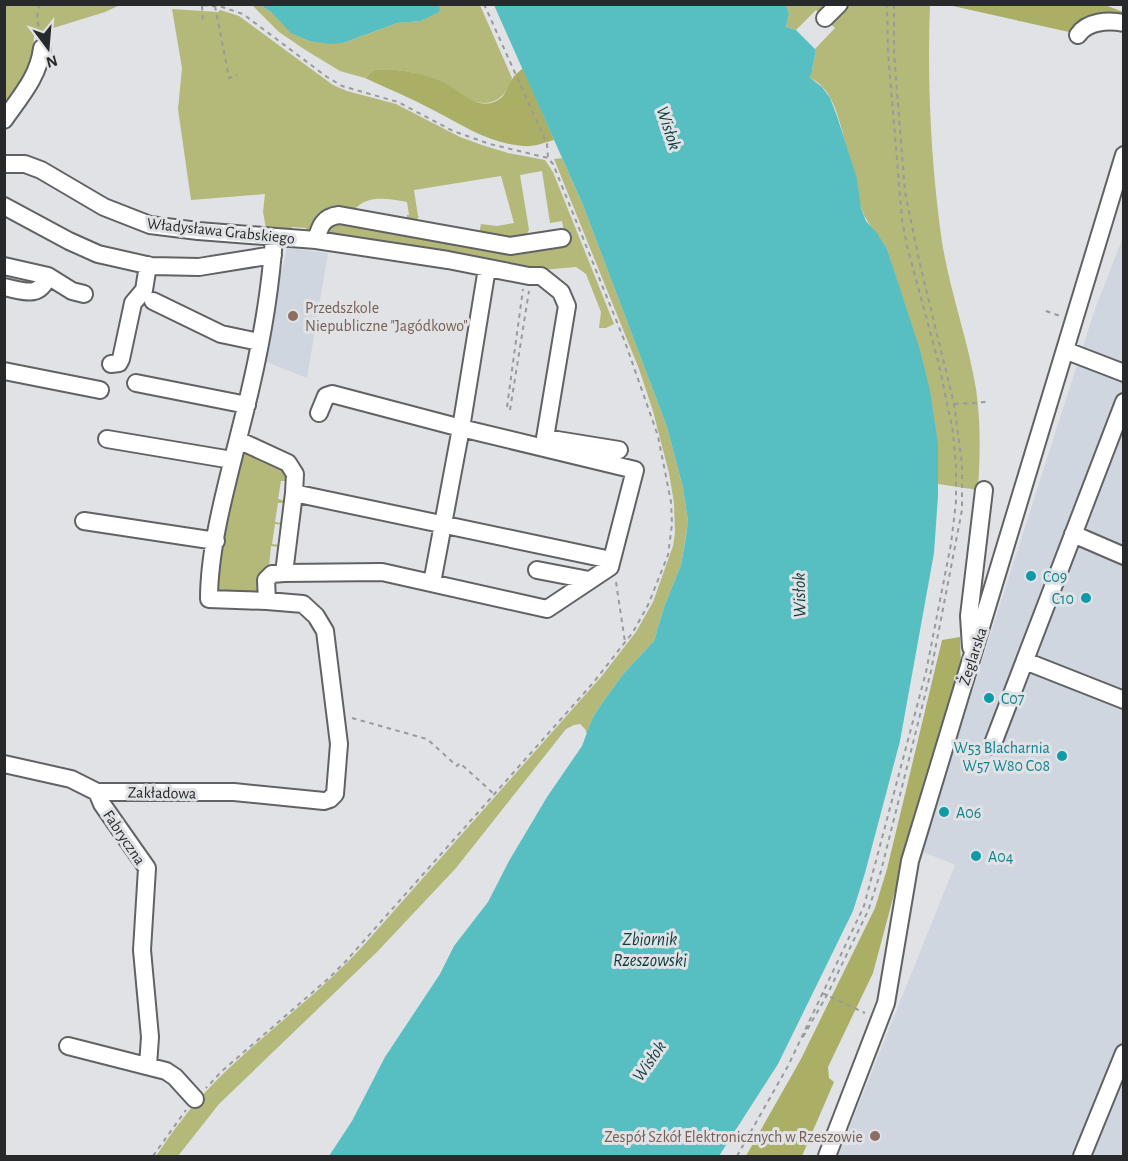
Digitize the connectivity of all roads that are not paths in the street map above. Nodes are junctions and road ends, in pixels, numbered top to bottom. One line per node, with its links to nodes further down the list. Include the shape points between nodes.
1 (839, 4): 2 (street)
2 (825, 18)
3 (1124, 23): 4 (street, via 1097,23)
4 (1078, 35)
5 (42, 48): 6 (street, via 34,75)
6 (4, 120)
7 (1124, 155): 49 (street, Żeglarska)
8 (4, 164): 10 (street, Władysława Grabskiego, via 25,164 41,170 104,207 150,225)
9 (4, 206): 15 (street, via 98,254)
10 (274, 237): 12 (street, Władysława Grabskiego); 13 (street)
11 (562, 238): 12 (street, via 510,246 339,215 321,223)
12 (316, 240): 16 (street, Władysława Grabskiego)
13 (273, 255): 15 (street, via 199,267); 21 (street)
14 (4, 266): 17 (street)
15 (148, 266): 23 (street, via 144,290 133,303 121,359)
16 (487, 268): 31 (street); 34 (street, Władysława Grabskiego, via 527,283 541,276 561,292 566,302 545,438)
17 (48, 276): 18 (street, via 41,288 30,293); 19 (street)
18 (4, 287)
19 (84, 294)
20 (153, 301): 21 (street, via 221,334)
21 (259, 342): 29 (street)
22 (1072, 353): 25 (street)
23 (111, 364)
24 (4, 371): 27 (street)
25 (1124, 373)
26 (136, 383): 29 (street)
27 (100, 390)
28 (1124, 402): 40 (street)
29 (247, 405): 33 (street)
30 (319, 413): 31 (street, via 326,396 339,395)
31 (461, 428): 39 (street); 46 (street, via 635,470)
32 (107, 439): 35 (street)
33 (238, 440): 35 (street); 37 (street, via 288,463 295,474)
34 (619, 450)
35 (232, 460): 41 (street)
36 (984, 490): 49 (street, via 969,616)
37 (294, 493): 39 (street); 45 (street)
38 (84, 521): 41 (street)
39 (444, 524): 46 (street); 47 (street)
40 (1073, 534): 42 (street); 50 (street)
41 (216, 541): 48 (street, via 209,599)
42 (1124, 556)
43 (568, 566): 46 (street)
44 (537, 570): 46 (street)
45 (284, 573): 47 (street, via 382,572); 48 (street, via 272,574 266,580)
46 (604, 573): 47 (street, via 547,609)
47 (432, 583)
48 (267, 601): 54 (street, Zakładowa, via 303,604 325,632 339,744 335,794 324,801 234,792)
49 (972, 656): 59 (street, Żeglarska, via 910,861 886,1004)
50 (1025, 661): 51 (street); 52 (street)
51 (1124, 700)
52 (992, 746)
53 (4, 764): 54 (street, Zakładowa, via 71,779)
54 (97, 792): 57 (street, Fabryczna, via 147,868 142,961 150,1037)
55 (68, 1046): 57 (street)
56 (1124, 1053): 60 (street)
57 (148, 1066): 58 (street, via 175,1077)
58 (195, 1099)
59 (827, 1156)
60 (1082, 1156)

